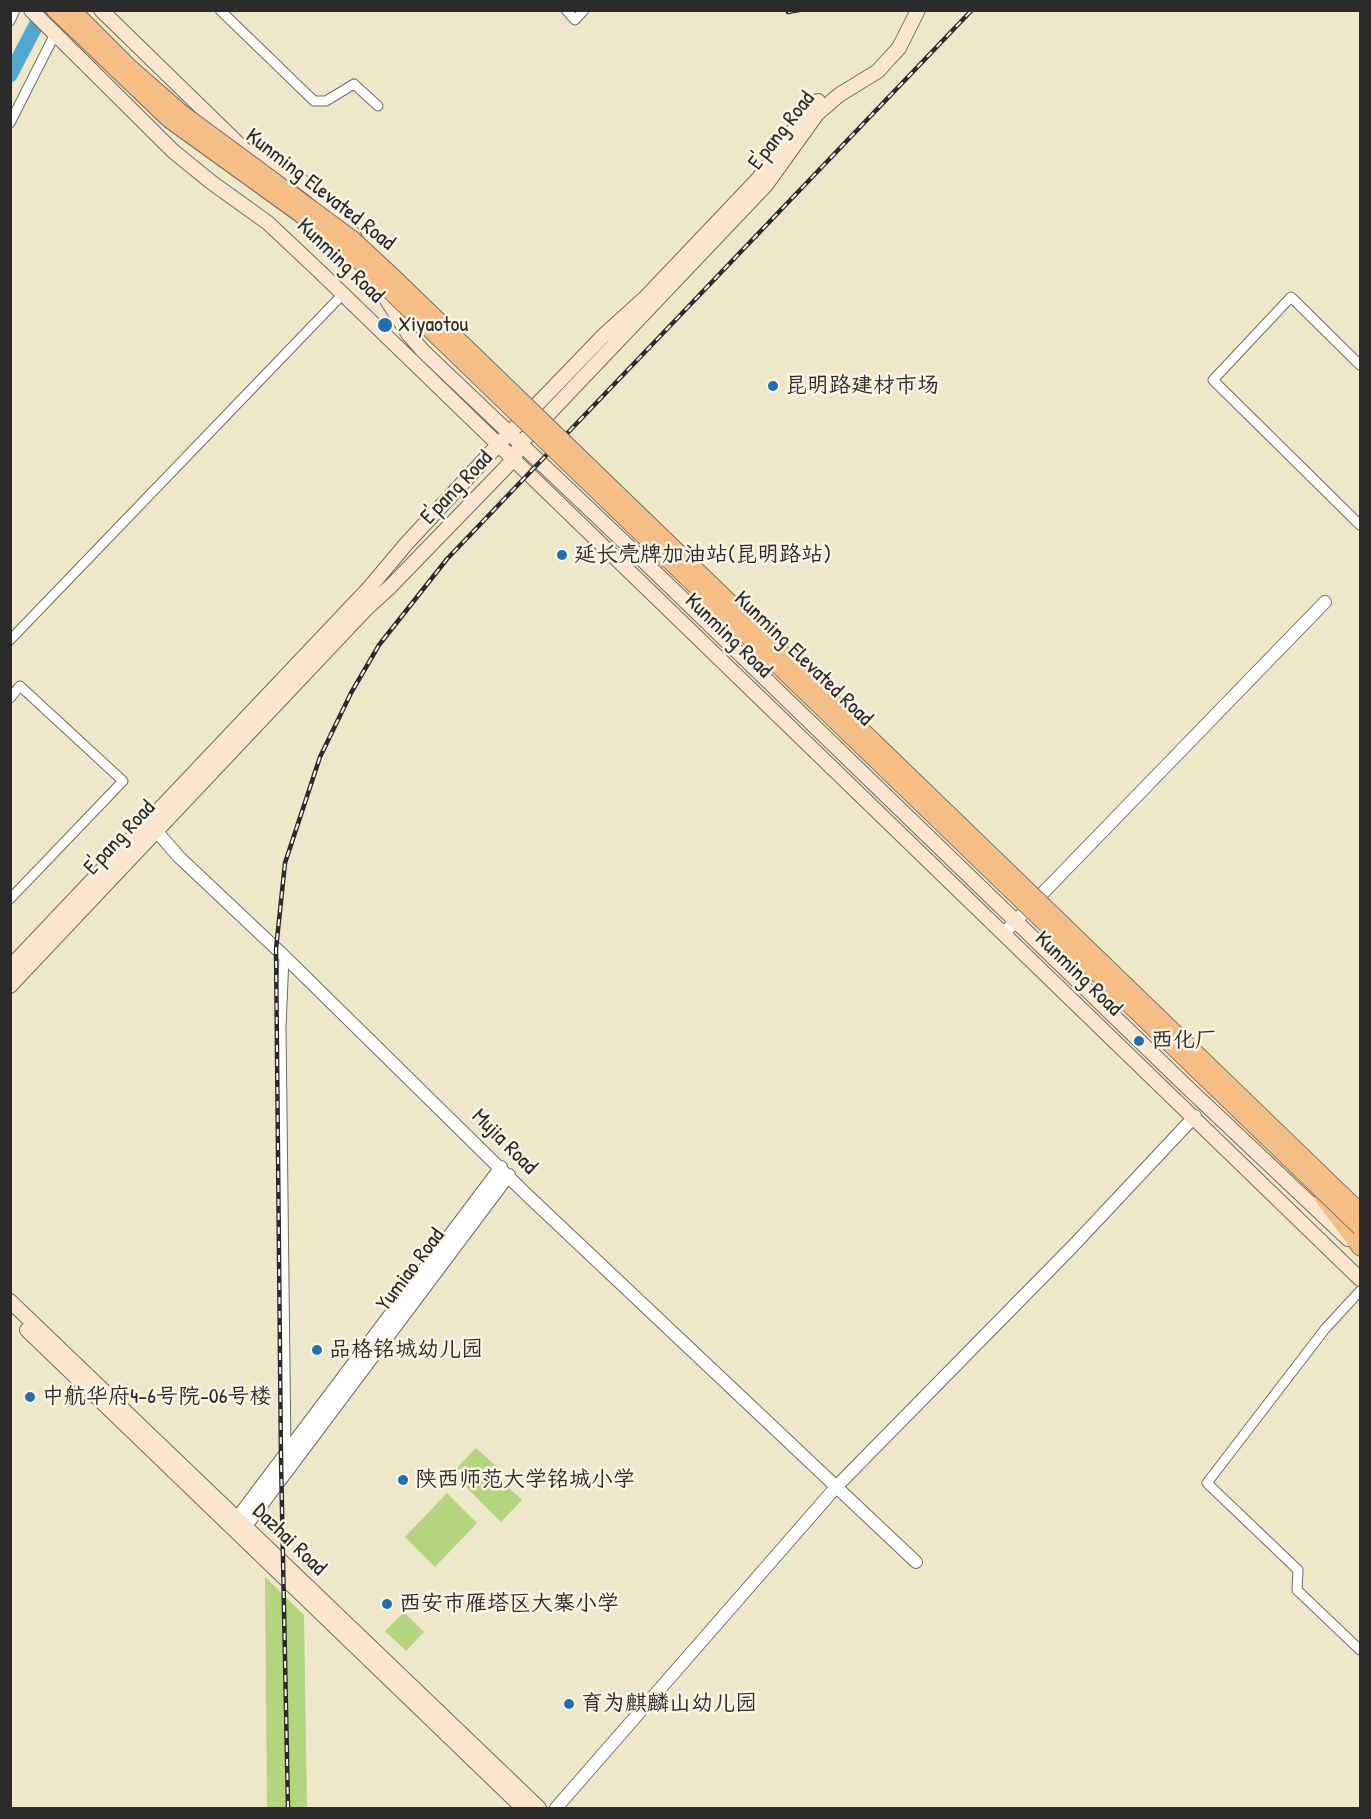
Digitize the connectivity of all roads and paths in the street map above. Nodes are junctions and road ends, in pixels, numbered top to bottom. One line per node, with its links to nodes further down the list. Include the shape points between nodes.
1 (15, 10): 10 (street)
2 (31, 10): 11 (main road, Kunming Road)
3 (101, 10): 15 (main road, Kunming Road)
4 (220, 10): 12 (street, via 314,101 326,101 354,84)
5 (566, 10): 6 (street, via 575,20)
6 (584, 10)
7 (908, 10): 19 (main road, E'pang Road, via 879,60 826,94 806,113 759,178 645,298 603,336)
8 (918, 10): 19 (main road, E'pang Road, via 899,48 878,71 839,94 817,114 766,185)
9 (63, 13): 13 (highway, via 131,68)
10 (10, 21)
11 (54, 33): 14 (street); 17 (main road, Kunming Road, via 173,151 268,223)
12 (378, 106)
13 (175, 116): 37 (highway, Kunming Elevated Road, bridge, via 357,260); 38 (highway, Kunming Elevated Road, bridge, via 335,225 393,276)
14 (10, 123)
15 (237, 143): 16 (main road, Kunming Road); 16 (main road, via 299,179 327,202 349,227)
16 (376, 282): 19 (main road, Kunming Road, via 409,335)
17 (342, 294): 20 (main road, Kunming Road); 26 (street)
18 (1360, 365): 24 (street, via 1291,297 1213,380)
19 (515, 439): 20 (main road, E'pang Road); 21 (main road, E'pang Road); 30 (main road, Kunming Road)
20 (498, 445): 21 (main road, Kunming Road); 22 (main road, E'pang Road)
21 (514, 459): 23 (main road, E'pang Road); 31 (main road, Kunming Road)
22 (448, 499): 23 (main road); 28 (main road, E'pang Road)
23 (462, 513): 28 (main road, E'pang Road)
24 (1360, 525)
25 (1325, 602): 30 (street)
26 (10, 640)
27 (10, 698): 29 (street, via 20,686 123,782)
28 (153, 826): 32 (street, Mujia Road); 33 (main road, E'pang Road); 34 (main road, E'pang Road)
29 (10, 899)
30 (1016, 920): 31 (street); 40 (main road, Kunming Road)
31 (1004, 933): 35 (main road, Kunming Road)
32 (284, 956): 36 (street, Mujia Road); 45 (street, via 281,1028)
33 (10, 967)
34 (10, 986)
35 (1194, 1116): 41 (main road, Kunming Road); 46 (street, via 1073,1246)
36 (505, 1171): 45 (street, Yumiao Road); 46 (street, Mujia Road); 47 (street, Yumiao Road)
37 (1302, 1171): 39 (highway, Kunming Elevated Road, bridge); 40 (highway, bridge)
38 (1360, 1210)
39 (1360, 1228)
40 (1360, 1249)
41 (1360, 1279)
42 (1360, 1292): 49 (street, via 1325,1329 1207,1483 1298,1570 1297,1590)
43 (10, 1301): 47 (main road, Dazhai Road)
44 (10, 1314): 47 (main road, Dazhai Road)
45 (286, 1453): 47 (street, Yumiao Road)
46 (837, 1486): 48 (street, Mujia Road); 52 (street)
47 (238, 1527): 50 (main road, Dazhai Road); 51 (main road, Dazhai Road)
48 (916, 1562)
49 (1360, 1650)
50 (523, 1809)
51 (538, 1809)
52 (556, 1809)

